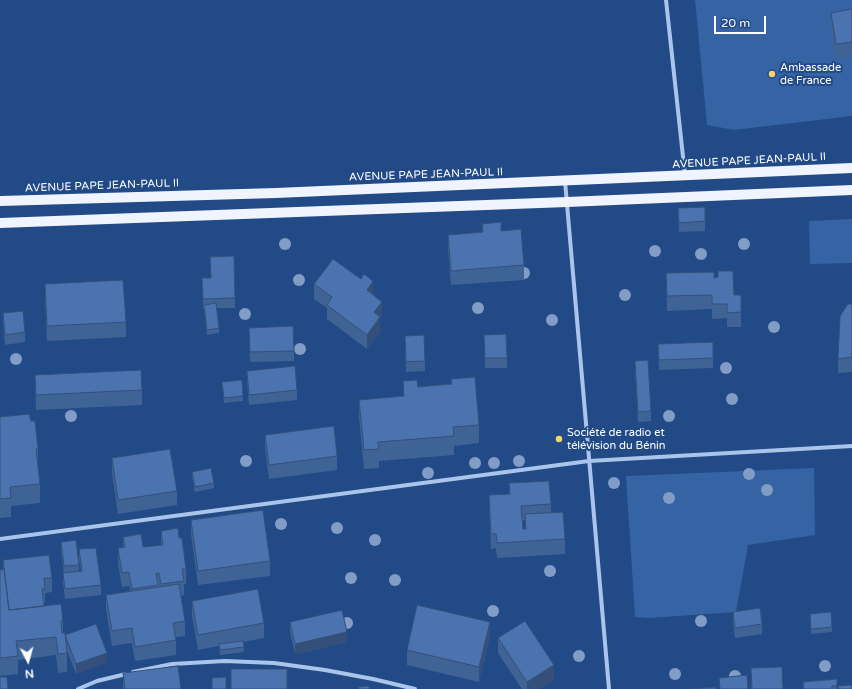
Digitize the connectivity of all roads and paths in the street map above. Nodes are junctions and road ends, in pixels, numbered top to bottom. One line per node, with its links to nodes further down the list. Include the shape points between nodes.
1 (666, 0): 3 (street)
2 (852, 168): 3 (main road, AVENUE PAPE JEAN-PAUL II)
3 (685, 176): 4 (main road, AVENUE PAPE JEAN-PAUL II)
4 (565, 181): 6 (main road, AVENUE PAPE JEAN-PAUL II); 7 (street)
5 (852, 190): 7 (main road)
6 (0, 201)
7 (567, 202): 8 (main road); 10 (street)
8 (0, 223)
9 (852, 446): 10 (street)
10 (589, 461): 11 (street); 14 (street)
11 (0, 539)
12 (78, 689): 13 (street, via 97,681 172,664 225,661 274,663 325,670)
13 (415, 689)
14 (609, 689)

